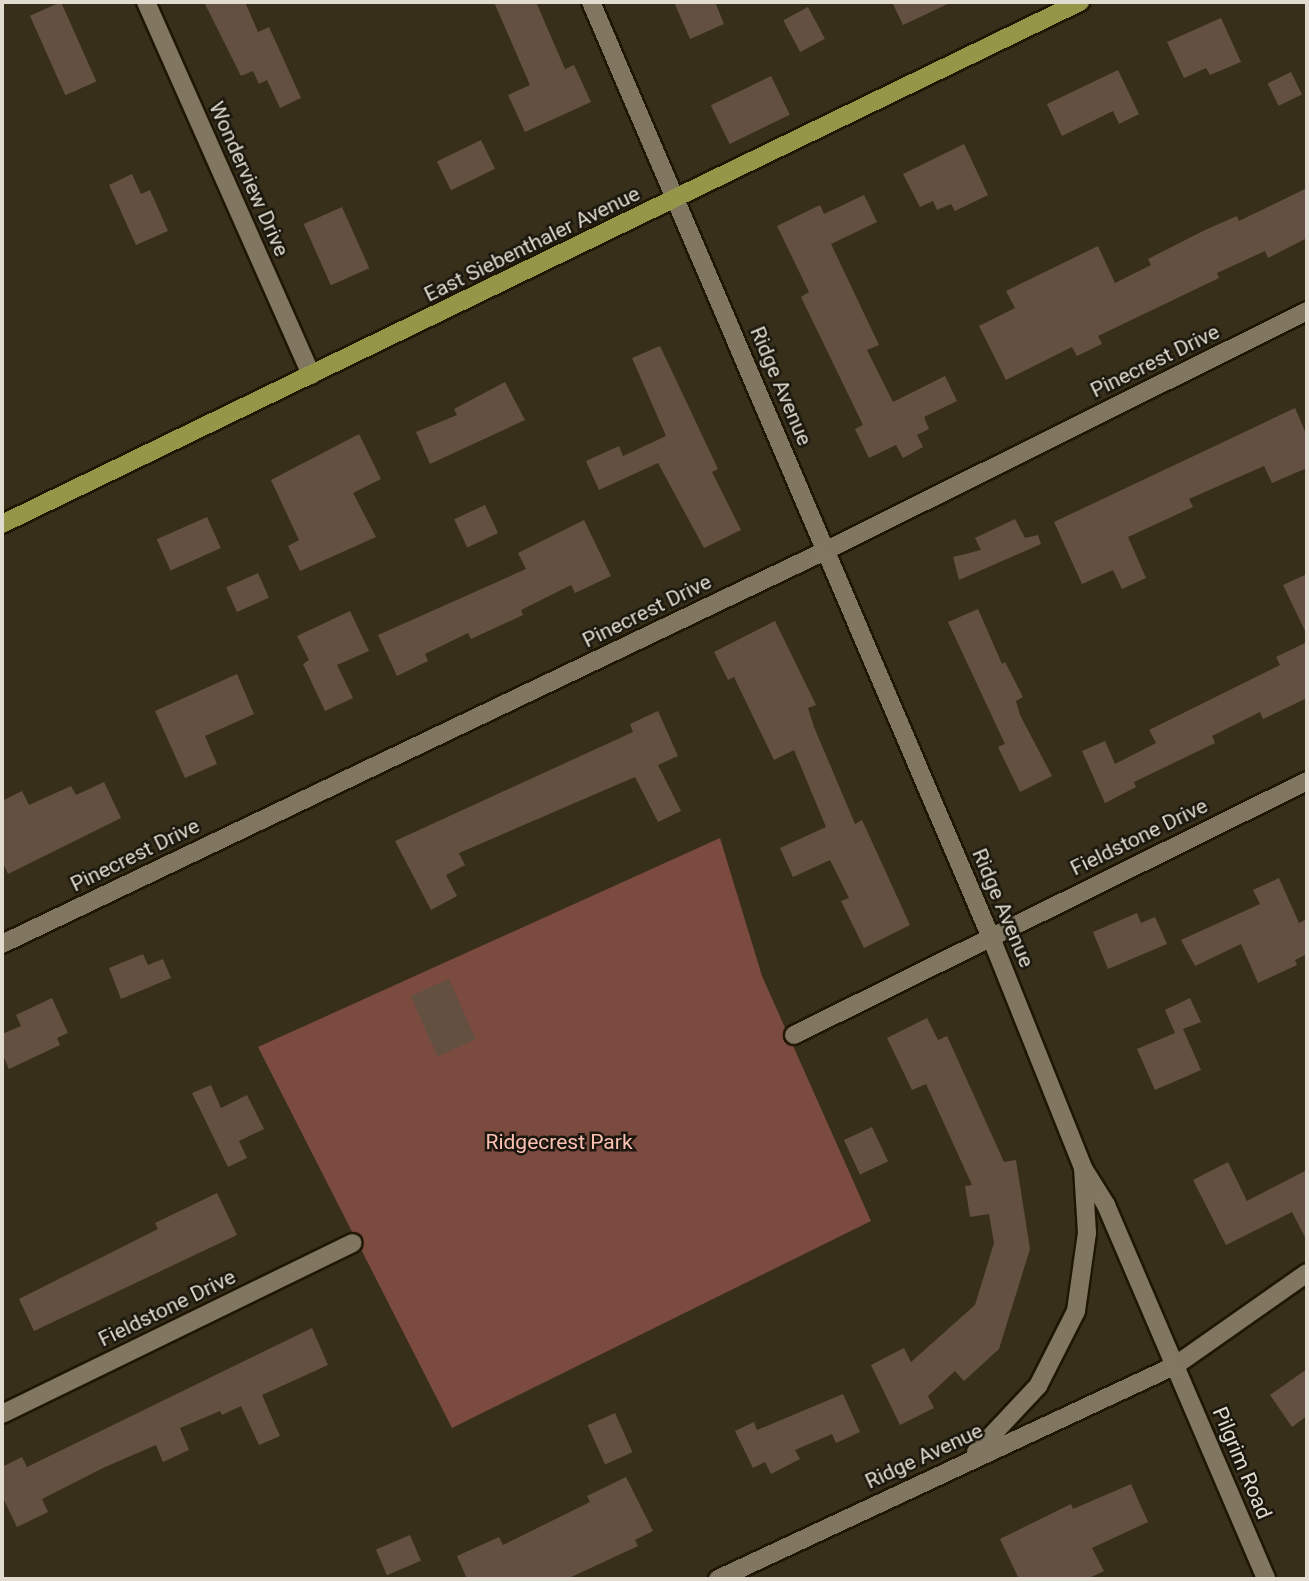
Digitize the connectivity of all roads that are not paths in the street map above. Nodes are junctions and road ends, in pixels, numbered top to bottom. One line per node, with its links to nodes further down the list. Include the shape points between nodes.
1 (146, 2): 7 (street, Wonderview Drive)
2 (591, 2): 5 (street, Ridge Avenue)
3 (1080, 2): 4 (main road, East Siebenthaler Avenue)
4 (1058, 6): 5 (main road, East Siebenthaler Avenue)
5 (676, 199): 7 (main road, East Siebenthaler Avenue); 9 (street, Ridge Avenue)
6 (1307, 311): 9 (street, Pinecrest Drive)
7 (311, 375): 8 (main road, East Siebenthaler Avenue)
8 (2, 524)
9 (827, 550): 11 (street, Ridge Avenue); 12 (street, Pinecrest Drive)
10 (1307, 781): 11 (street, Fieldstone Drive)
11 (990, 935): 13 (street, Fieldstone Drive, via 952,960); 14 (street, Ridge Avenue)
12 (2, 944)
13 (794, 1035)
14 (1083, 1168): 17 (street, Ridge Avenue, via 1106,1205); 19 (street, via 1085,1272 1060,1350 1009,1420 970,1457)
15 (353, 1243): 18 (street, Fieldstone Drive)
16 (1307, 1273): 17 (street)
17 (1176, 1365): 19 (street, Ridge Avenue); 21 (street, Pilgrim Road)
18 (2, 1414)
19 (944, 1472): 20 (street, Ridge Avenue)
20 (718, 1579)
21 (1266, 1579)

